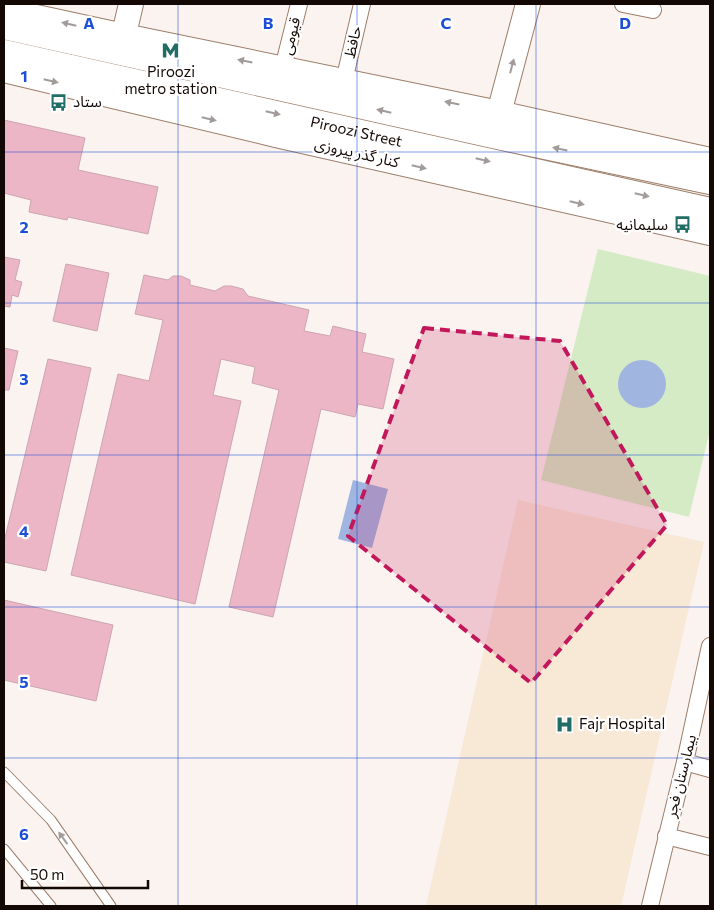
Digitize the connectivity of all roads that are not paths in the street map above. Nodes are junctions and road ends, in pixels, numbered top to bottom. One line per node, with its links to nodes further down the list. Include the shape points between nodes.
1 (131, 4): 9 (main road)
2 (298, 4): 11 (street, قیومی)
3 (362, 4): 13 (street, حافظ)
4 (528, 4): 14 (main road, one-way to 4)
5 (622, 4): 7 (street)
6 (4, 10): 9 (main road, one-way to 6)
7 (653, 10)
8 (4, 26): 9 (main road, Piroozi Street)
9 (122, 44): 11 (main road, one-way to 9); 13 (main road, Piroozi Street)
10 (4, 53): 17 (main road, Piroozi Street, one-way to 17)
11 (283, 68): 13 (main road)
12 (4, 70): 18 (main road, کنار گذر پیروزی, one-way to 18)
13 (342, 91): 14 (main road, Piroozi Street, one-way to 13)
14 (496, 124): 15 (main road); 16 (main road, Piroozi Street, one-way to 14)
15 (710, 160)
16 (710, 181)
17 (710, 210)
18 (710, 233)
19 (710, 650): 20 (street, بیمارستان فجر)
20 (685, 762): 21 (street); 23 (street, بیمارستان فجر)
21 (710, 769)
22 (4, 772): 27 (lane, one-way to 22, via 51,820)
23 (666, 836): 24 (street); 28 (street, بیمارستان فجر)
24 (710, 847)
25 (4, 850): 26 (lane)
26 (51, 906)
27 (111, 906)
28 (650, 906)

